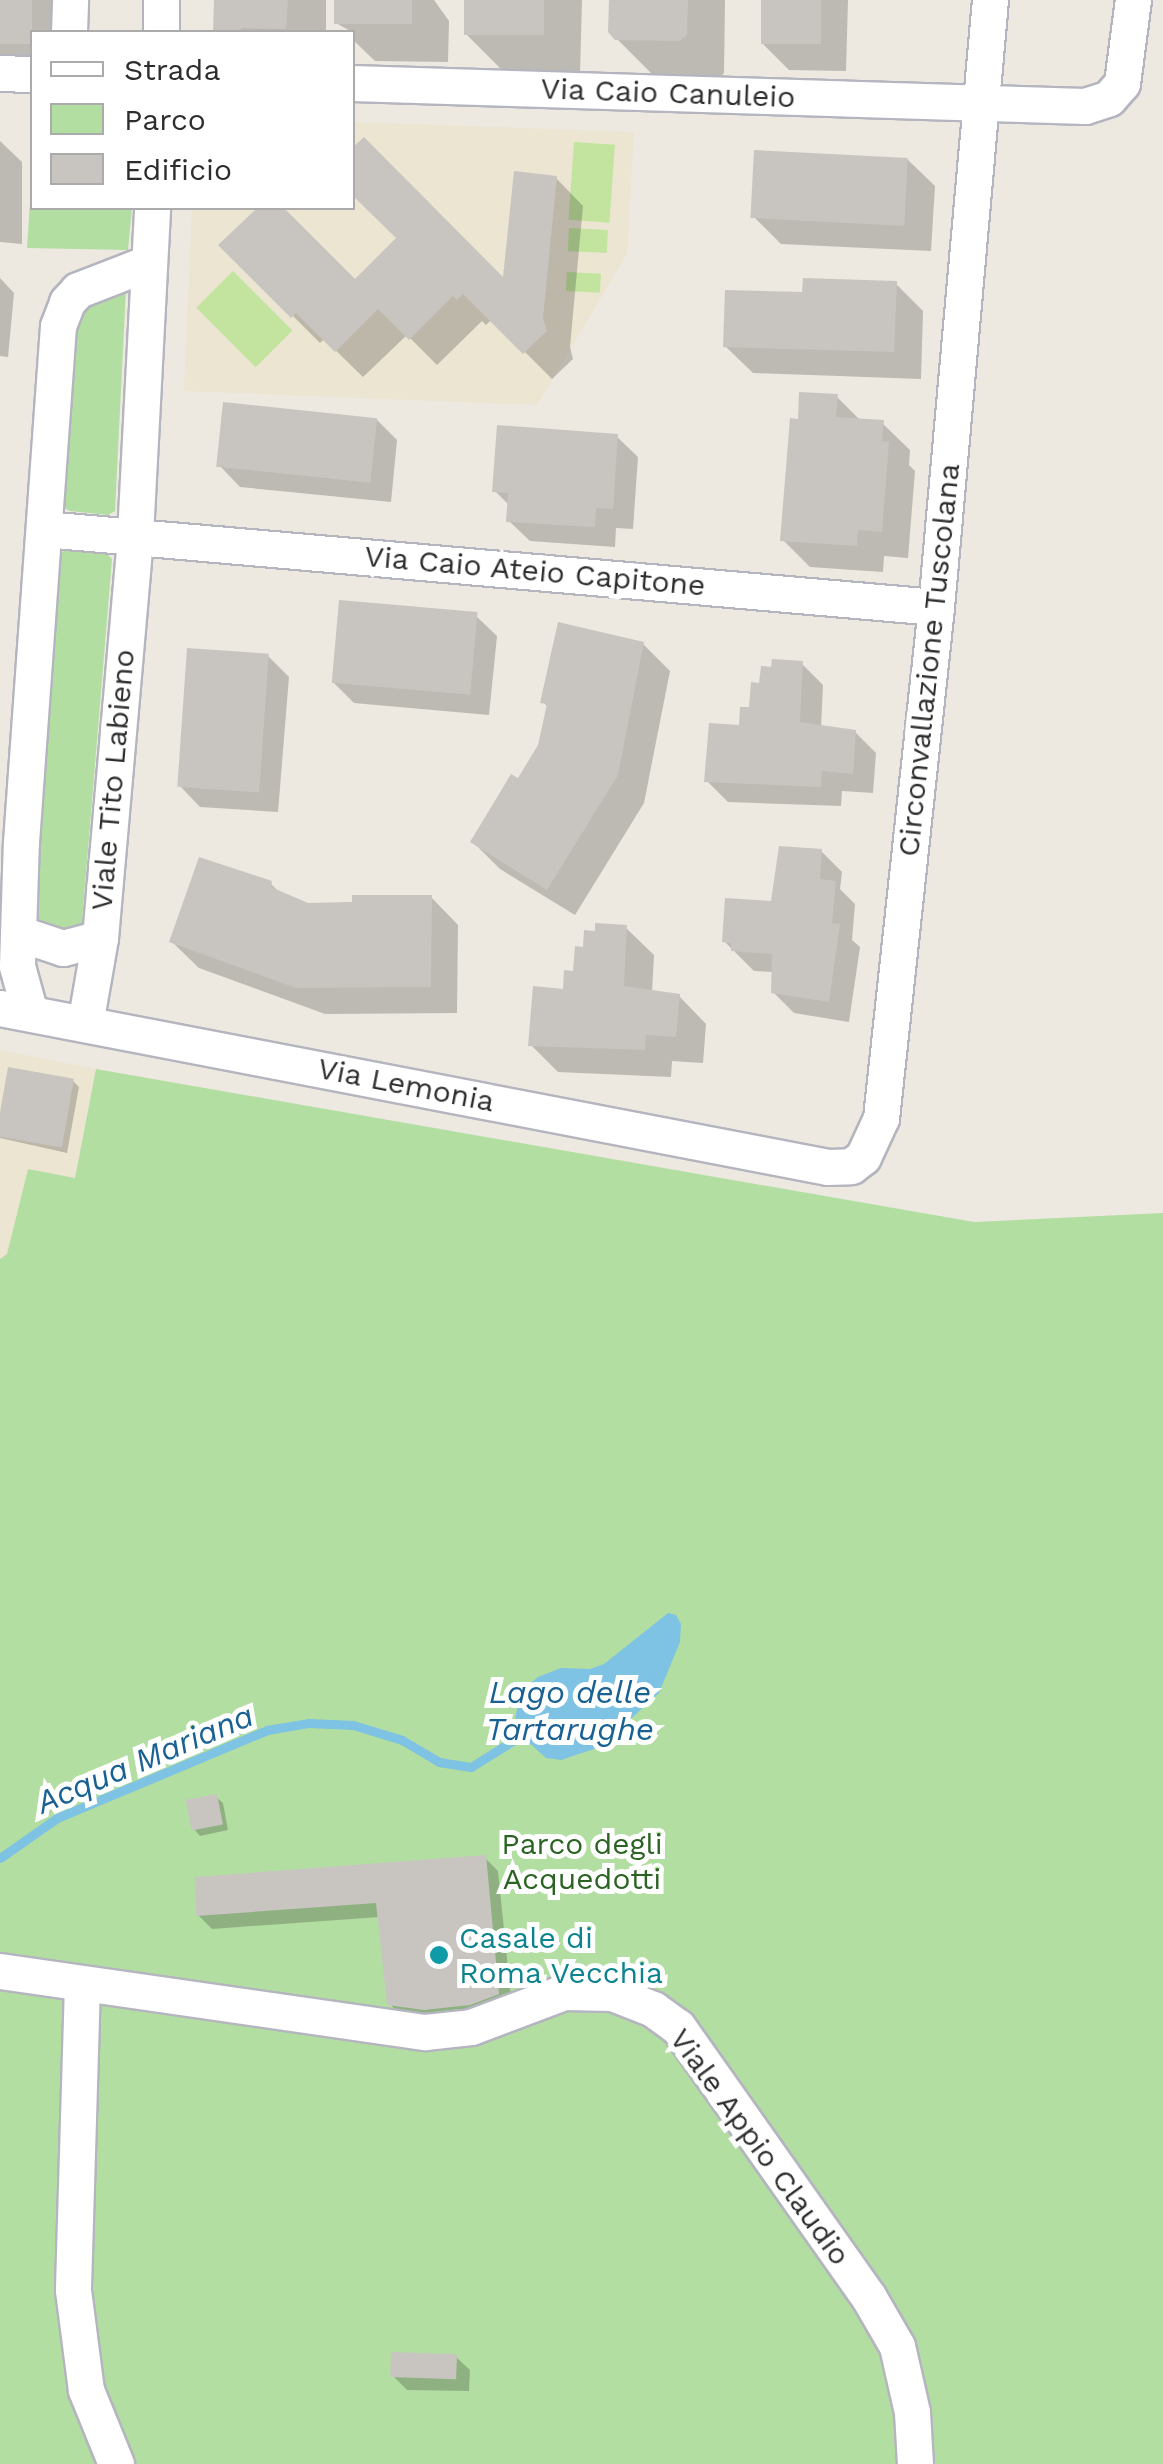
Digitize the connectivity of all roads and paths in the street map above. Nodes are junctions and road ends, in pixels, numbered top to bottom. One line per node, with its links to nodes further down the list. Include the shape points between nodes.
1 (70, 0): 5 (street)
2 (162, 0): 6 (street)
3 (990, 0): 10 (street, Circonvallazione Tuscolana)
4 (1133, 0): 10 (street, via 1126,75 1109,98 1077,107)
5 (69, 30)
6 (161, 30)
7 (0, 73): 8 (street)
8 (30, 74)
9 (355, 83): 10 (street, Via Caio Canuleio)
10 (984, 104): 15 (street, Circonvallazione Tuscolana)
11 (152, 210): 12 (street, Viale Tito Labieno)
12 (148, 264): 13 (street, via 86,285 62,310); 14 (street, Viale Tito Labieno)
13 (44, 528): 14 (street); 16 (street)
14 (135, 535): 15 (street, Via Caio Ateio Capitone); 17 (street, Viale Tito Labieno)
15 (936, 608): 20 (street, Circonvallazione Tuscolana, via 881,1118 858,1161)
16 (18, 933): 17 (street, via 63,948); 18 (street)
17 (100, 938): 19 (street, Viale Tito Labieno)
18 (12, 995): 19 (street, Via Lemonia)
19 (86, 1024): 20 (street, Via Lemonia)
20 (811, 1164)
21 (0, 1972): 22 (street, Viale Appio Claudio)
22 (82, 1984): 23 (street, via 73,2290 86,2390); 24 (street, Viale Appio Claudio, via 425,2032 471,2026 564,1992 612,1993 653,2009 678,2027 897,2346)
23 (116, 2464)
24 (915, 2464)

